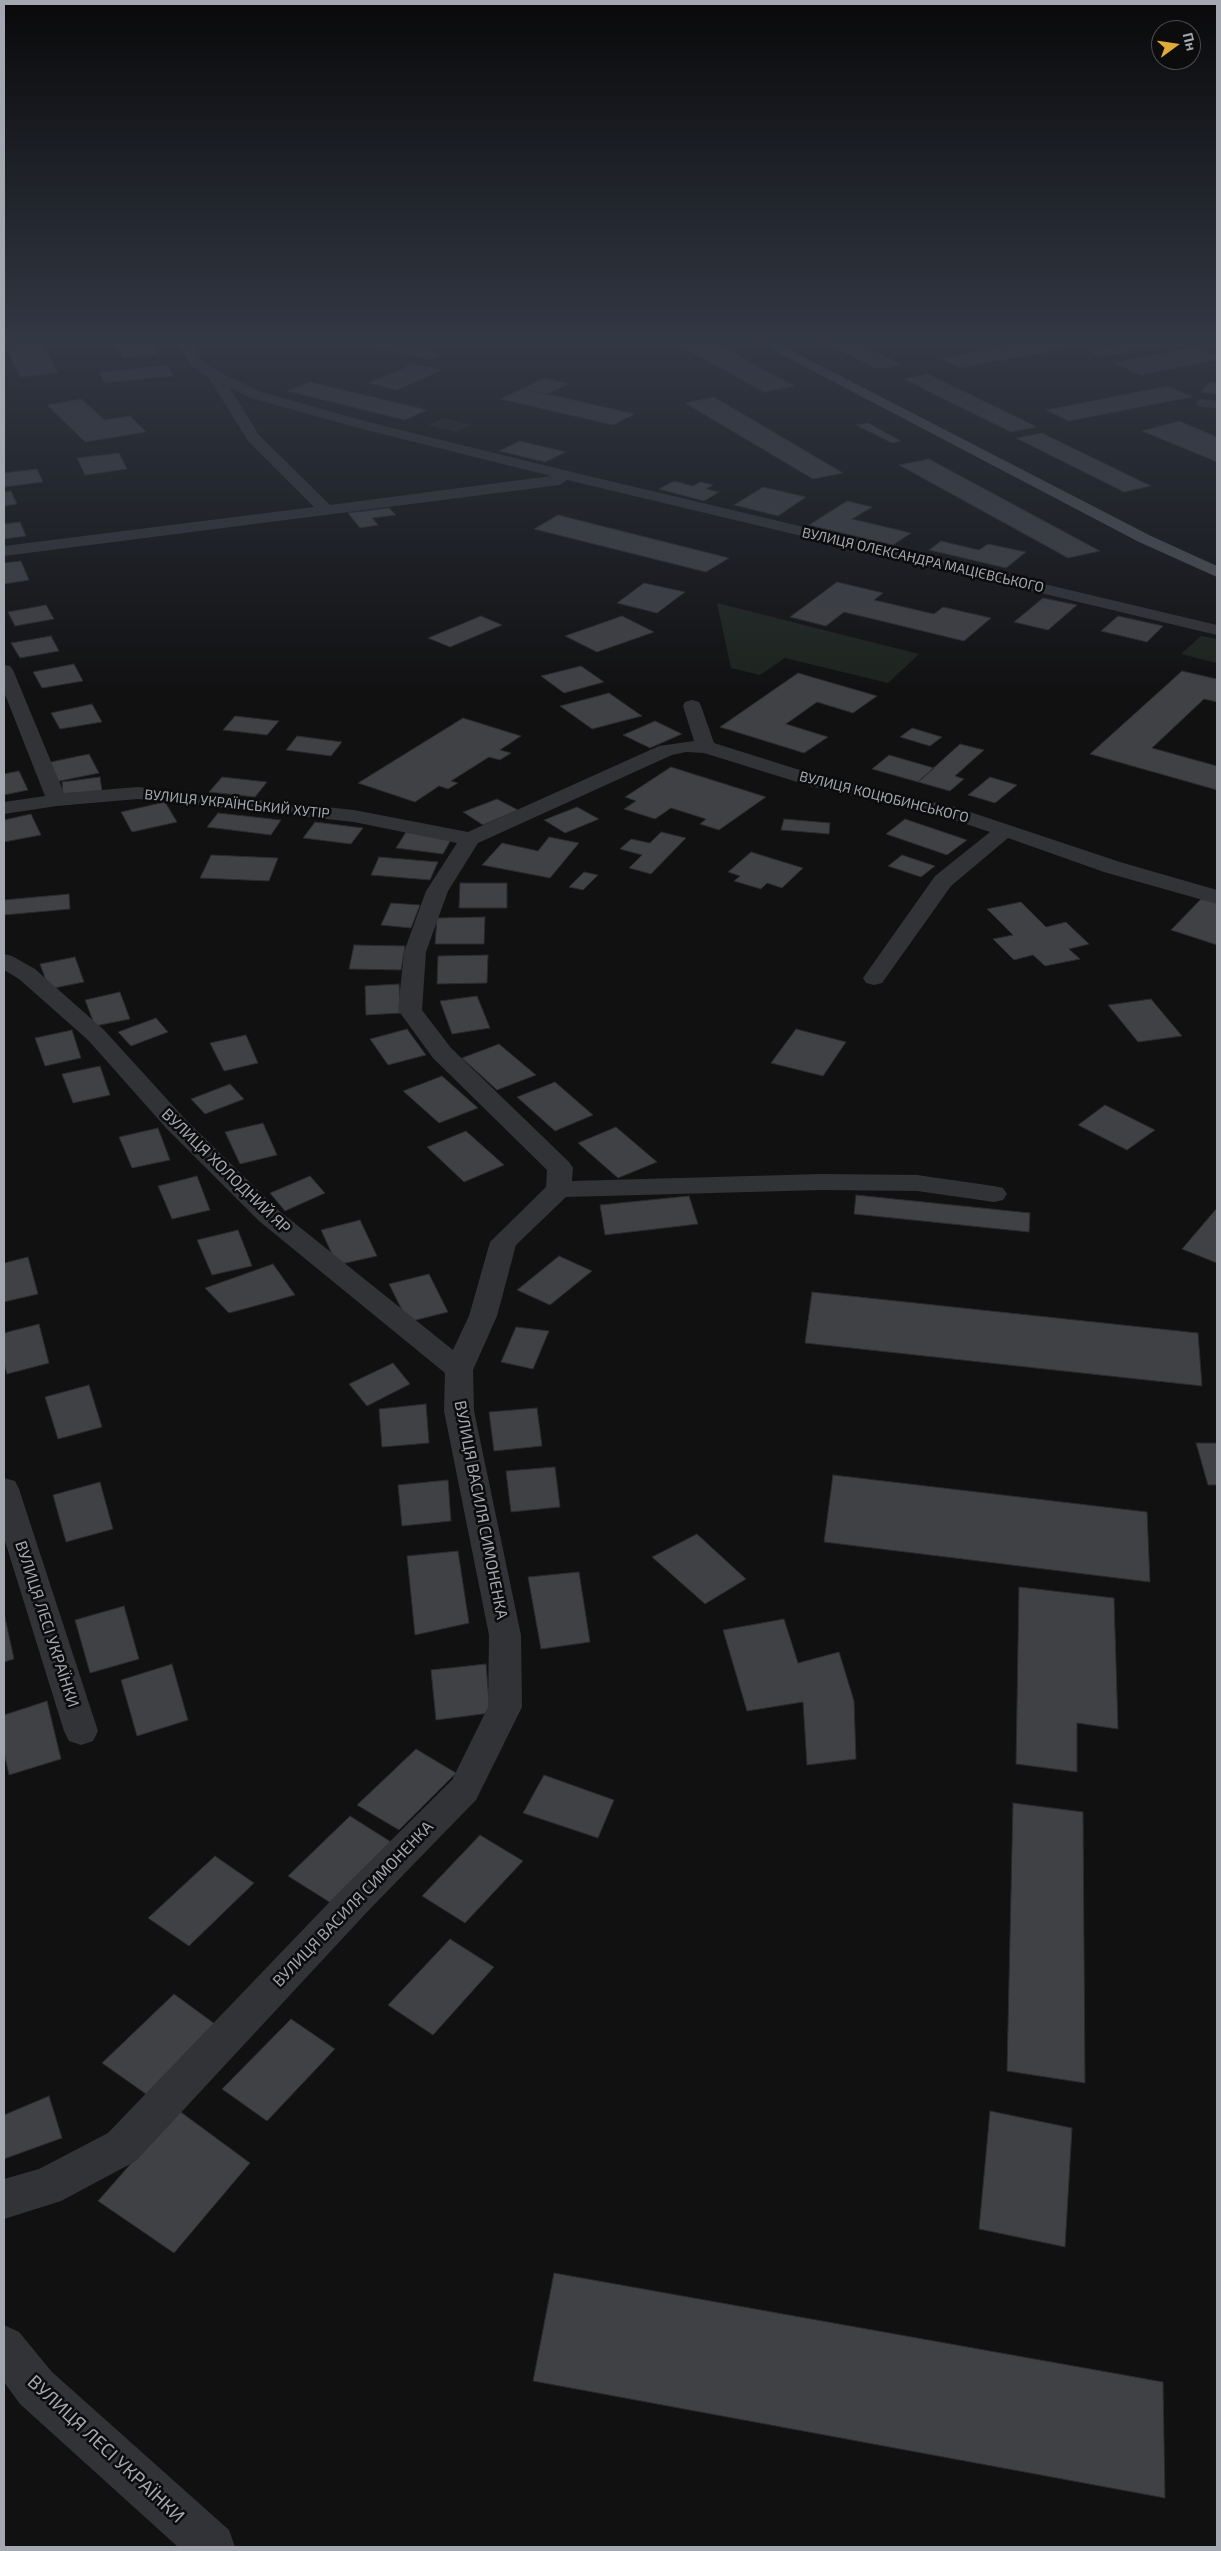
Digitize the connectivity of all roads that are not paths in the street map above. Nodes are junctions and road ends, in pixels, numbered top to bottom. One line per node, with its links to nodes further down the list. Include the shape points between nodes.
1 (274, 458): 5 (street)
2 (496, 458): 4 (street, ВУЛИЦЯ ОЛЕКСАНДРА МАЦІЄВСЬКОГО)
3 (988, 458): 7 (main road, via 1145,539)
4 (576, 478): 5 (street); 8 (street, ВУЛИЦЯ ОЛЕКСАНДРА МАЦІЄВСЬКОГО)
5 (328, 510): 6 (street)
6 (4, 551)
7 (1217, 572)
8 (1217, 630)
9 (4, 670): 10 (street)
10 (11, 702): 13 (street)
11 (692, 706): 12 (street)
12 (706, 748): 15 (street, ВУЛИЦЯ КОЦЮБИНСЬКОГО, via 817,782 948,811); 16 (street, via 686,746 666,750)
13 (57, 800): 14 (street, ВУЛИЦЯ УКРАЇНСЬКИЙ ХУТІР); 16 (street, ВУЛИЦЯ УКРАЇНСЬКИЙ ХУТІР, via 138,792 354,816)
14 (4, 808)
15 (1004, 831): 17 (street, ВУЛИЦЯ КОЦЮБИНСЬКОГО); 19 (street, via 943,881)
16 (470, 839): 20 (street, via 437,891 415,952 410,1010 442,1053 560,1168)
17 (1217, 897)
18 (4, 961): 22 (street, ВУЛИЦЯ ХОЛОДНИЙ ЯР, via 27,974 96,1036 176,1124 268,1215)
19 (874, 978)
20 (560, 1189): 21 (street, via 822,1182 917,1183); 22 (street, ВУЛИЦЯ ВАСИЛЯ СИМОНЕНКА, via 503,1242 483,1316)
21 (994, 1194)
22 (459, 1370): 25 (street, ВУЛИЦЯ ВАСИЛЯ СИМОНЕНКА, via 459,1410 505,1636 505,1707 464,1790 355,1900 122,2147 46,2187)
23 (4, 1489): 24 (street, ВУЛИЦЯ ЛЕСІ УКРАЇНКИ)
24 (81, 1731)
25 (4, 2198)
26 (4, 2347): 27 (street, ВУЛИЦЯ ЛЕСІ УКРАЇНКИ, via 36,2388)
27 (212, 2547)

